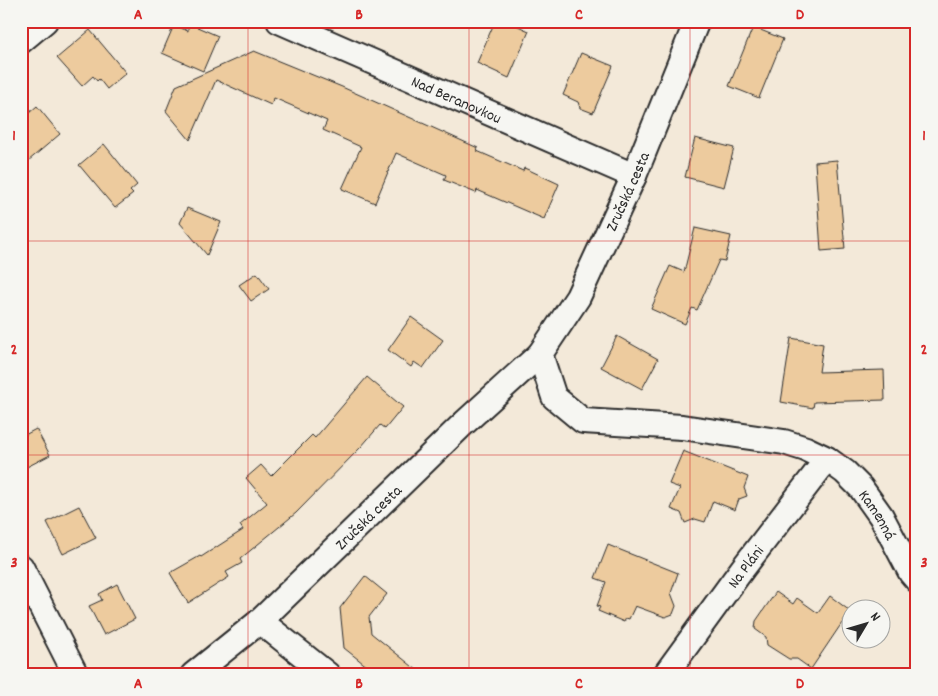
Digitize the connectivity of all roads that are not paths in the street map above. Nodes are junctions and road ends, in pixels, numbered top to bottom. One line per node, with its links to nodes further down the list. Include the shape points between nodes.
1 (45, 21): 4 (street)
2 (279, 21): 5 (street, Nad Beranovkou)
3 (697, 21): 5 (street, Zručská cesta)
4 (21, 41)
5 (634, 176): 6 (street, Zručská cesta, via 578,296)
6 (540, 354): 7 (street, via 554,397 583,421 682,427 784,442); 10 (street, Zručská cesta)
7 (827, 459): 9 (street, Kamenná, via 861,488 881,516); 14 (street, Na Pláni)
8 (21, 567): 11 (street)
9 (917, 580)
10 (260, 621): 12 (street, Zručská cesta); 13 (street)
11 (76, 675)
12 (193, 675)
13 (328, 675)
14 (665, 675)

